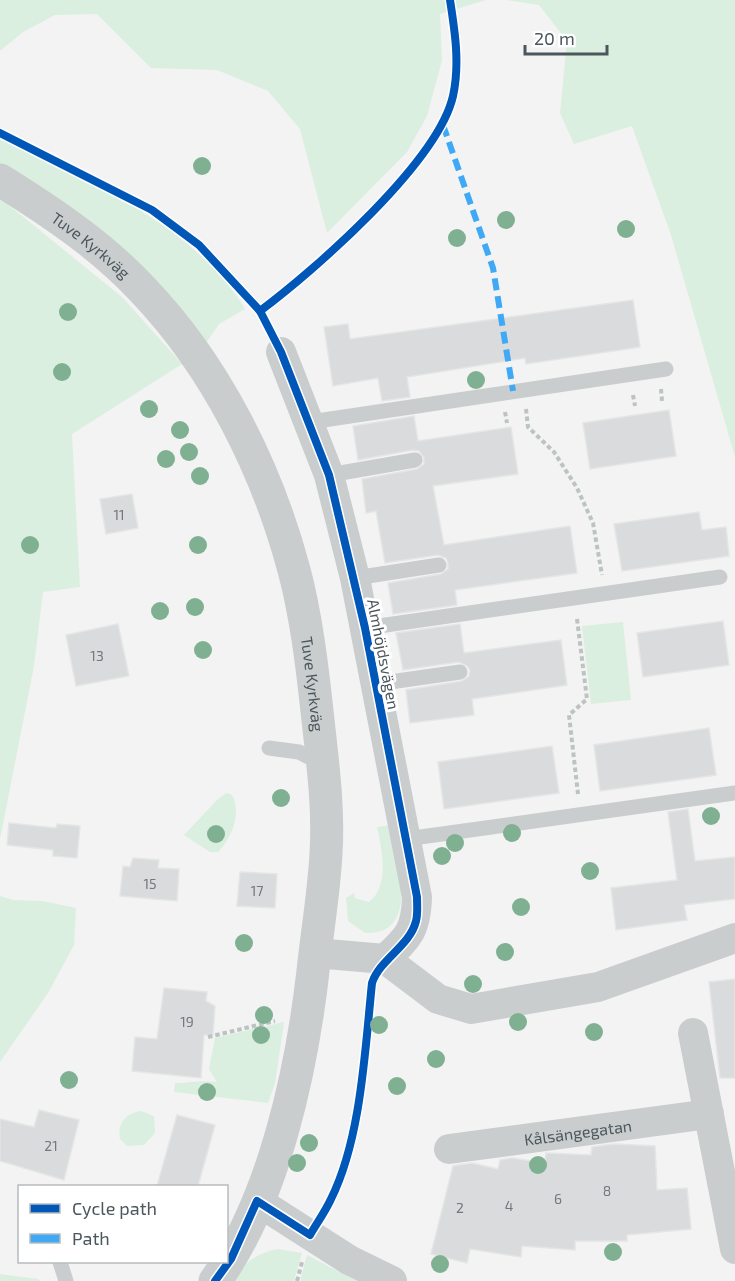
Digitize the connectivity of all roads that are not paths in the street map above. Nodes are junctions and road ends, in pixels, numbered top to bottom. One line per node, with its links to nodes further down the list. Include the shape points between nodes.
1 (0, 180): 14 (street, Tuve Kyrkväg, via 72,229 142,289 184,340 218,391 263,475 295,572 313,677)
2 (281, 352): 4 (street, Almhöjdsvägen)
3 (666, 369): 4 (lane)
4 (310, 423): 6 (street, Almhöjdsvägen)
5 (415, 460): 6 (lane)
6 (328, 475): 9 (street, Almhöjdsvägen)
7 (439, 565): 9 (lane)
8 (720, 577): 10 (lane)
9 (355, 578): 10 (street, Almhöjdsvägen)
10 (365, 628): 12 (street, Almhöjdsvägen)
11 (460, 672): 12 (lane)
12 (376, 684): 16 (street, Almhöjdsvägen)
13 (269, 748): 14 (lane, via 299,752)
14 (322, 764): 18 (street, Tuve Kyrkväg, via 326,854)
15 (735, 792): 16 (lane)
16 (406, 839): 19 (street, Almhöjdsvägen, via 417,897 416,923)
17 (735, 938): 19 (street, via 598,987 471,1009 438,999)
18 (315, 953): 19 (street); 23 (street, Tuve Kyrkväg, via 303,1045 279,1138)
19 (385, 959)
20 (693, 1034): 21 (street)
21 (708, 1114): 22 (street, Kålsängegatan); 24 (street)
22 (449, 1149)
23 (257, 1202): 25 (street, Tuve Kyrkväg); 30 (street, via 348,1260)
24 (735, 1249)
25 (228, 1262)
26 (60, 1263): 28 (lane)
27 (227, 1263): 29 (street, Tuve Kyrkväg)
28 (66, 1281)
29 (214, 1281)
30 (392, 1281)

